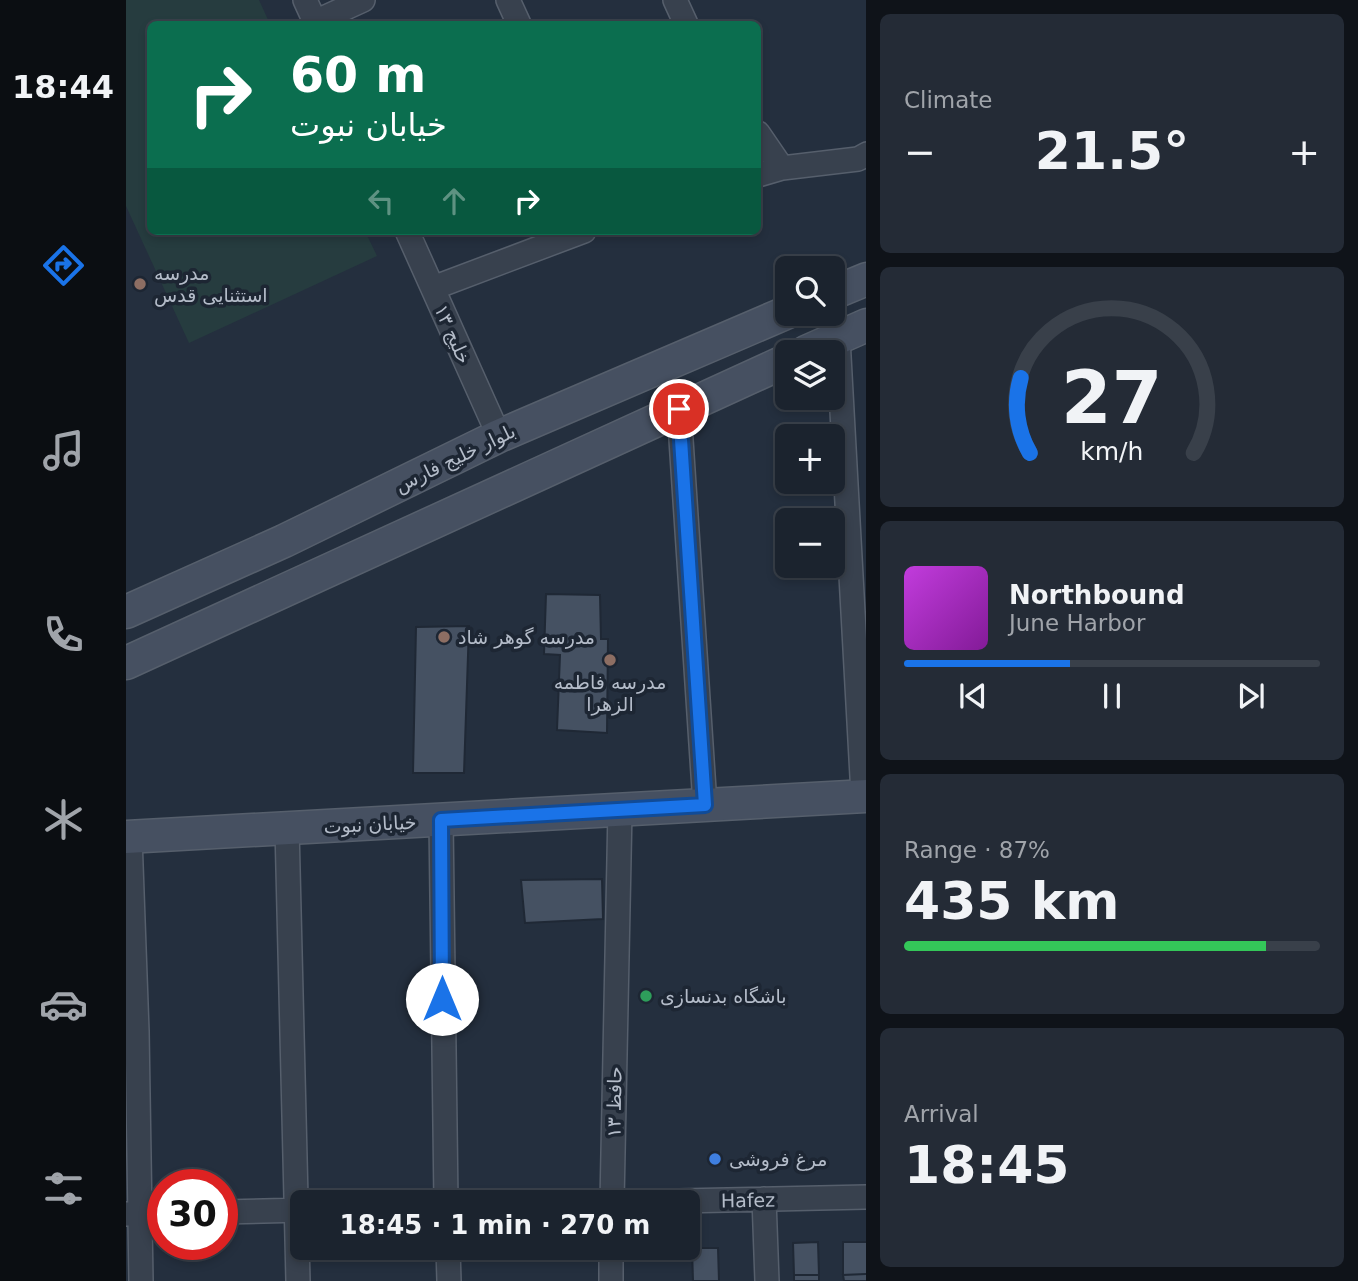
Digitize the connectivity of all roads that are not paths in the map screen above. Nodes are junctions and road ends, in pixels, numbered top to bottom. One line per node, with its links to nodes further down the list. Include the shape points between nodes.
1 (305, 0): 5 (street)
2 (363, 0): 6 (street)
3 (508, 0): 7 (street)
4 (675, 0): 8 (street)
5 (315, 21)
6 (320, 21)
7 (518, 21)
8 (686, 21)
9 (761, 137): 11 (street)
10 (866, 155): 11 (street)
11 (782, 168): 12 (street)
12 (761, 174)
13 (409, 235): 16 (street, خلیج ۱۳)
14 (573, 235): 16 (street)
15 (866, 279): 17 (main road)
16 (433, 288): 23 (street, خلیج ۱۳)
17 (845, 288)
18 (775, 318): 23 (main road, بلوار خلیج فارس)
19 (852, 331): 20 (main road); 26 (street)
20 (832, 340)
21 (775, 366): 22 (main road)
22 (679, 409): 25 (main road); 27 (street)
23 (499, 436): 24 (main road, بلوار خلیج فارس)
24 (126, 612)
25 (126, 663)
26 (865, 796): 27 (main road, خیابان نبوت)
27 (705, 805): 28 (main road, خیابان نبوت)
28 (620, 810): 29 (main road, خیابان نبوت); 34 (street, حافظ ۱۳)
29 (441, 820): 30 (main road, خیابان نبوت); 33 (street)
30 (287, 828): 31 (main road, خیابان نبوت); 32 (street)
31 (128, 837): 40 (street)
32 (299, 1190)
33 (446, 1190)
34 (612, 1190)
35 (866, 1197): 36 (street, Hafez)
36 (764, 1199): 37 (street, Hafez); 48 (street)
37 (700, 1200)
38 (290, 1210): 39 (street)
39 (238, 1212)
40 (143, 1214): 44 (street)
41 (299, 1260): 45 (street)
42 (448, 1260): 46 (street)
43 (611, 1260): 47 (street)
44 (141, 1281)
45 (298, 1281)
46 (449, 1281)
47 (611, 1281)
48 (767, 1281)

